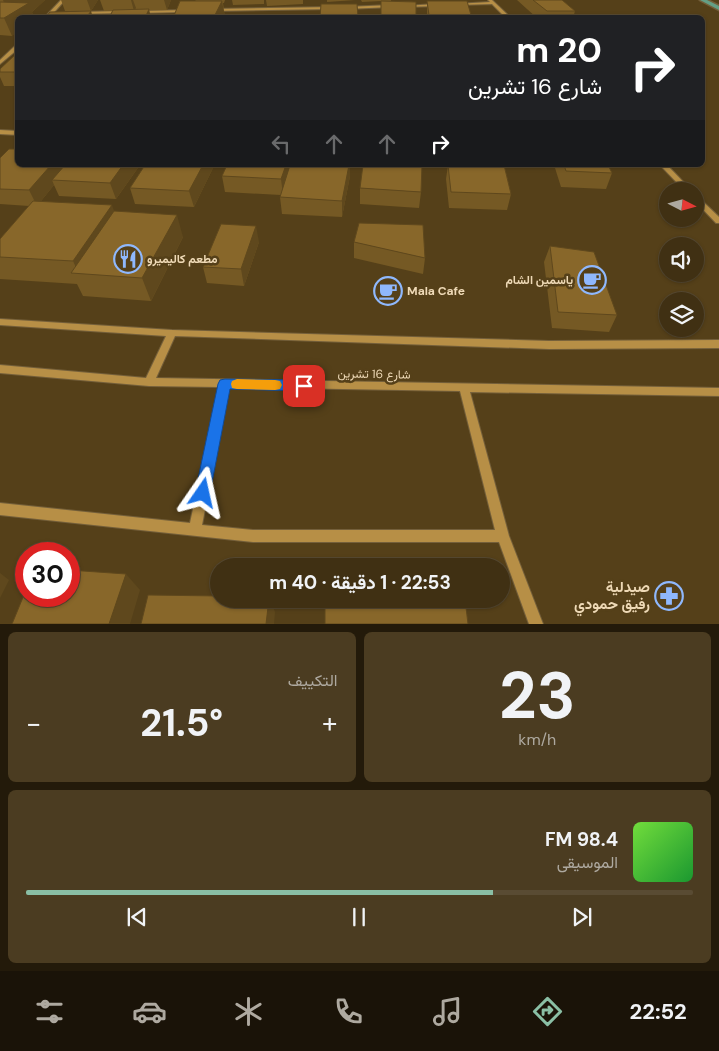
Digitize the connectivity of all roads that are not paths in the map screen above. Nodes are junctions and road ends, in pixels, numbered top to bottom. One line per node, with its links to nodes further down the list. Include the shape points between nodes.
1 (63, 0): 12 (street)
2 (704, 0): 7 (main road)
3 (491, 2): 4 (street); 15 (street)
4 (455, 4)
5 (445, 5): 6 (street)
6 (312, 8): 9 (street); 14 (street)
7 (719, 8)
8 (196, 11): 10 (street)
9 (205, 11)
10 (69, 13)
11 (59, 14): 13 (street)
12 (49, 15)
13 (54, 15)
14 (311, 15)
15 (505, 15)
16 (15, 49): 17 (street)
17 (1, 62): 18 (street)
18 (9, 62)
19 (0, 132): 20 (street)
20 (15, 132)
21 (665, 167): 22 (street)
22 (680, 182)
23 (704, 206): 24 (street)
24 (719, 222)
25 (0, 322): 26 (street)
26 (172, 333): 27 (street, via 549,345); 29 (street)
27 (719, 344)
28 (0, 369): 29 (street, شارع 16 تشرين)
29 (149, 382): 30 (street, شارع 16 تشرين)
30 (225, 384): 31 (street, شارع 16 تشرين); 34 (street)
31 (464, 389): 32 (street, شارع 16 تشرين); 35 (street)
32 (719, 392)
33 (0, 509): 34 (street)
34 (195, 530): 35 (street, via 252,536)
35 (503, 536): 36 (street)
36 (536, 624)

